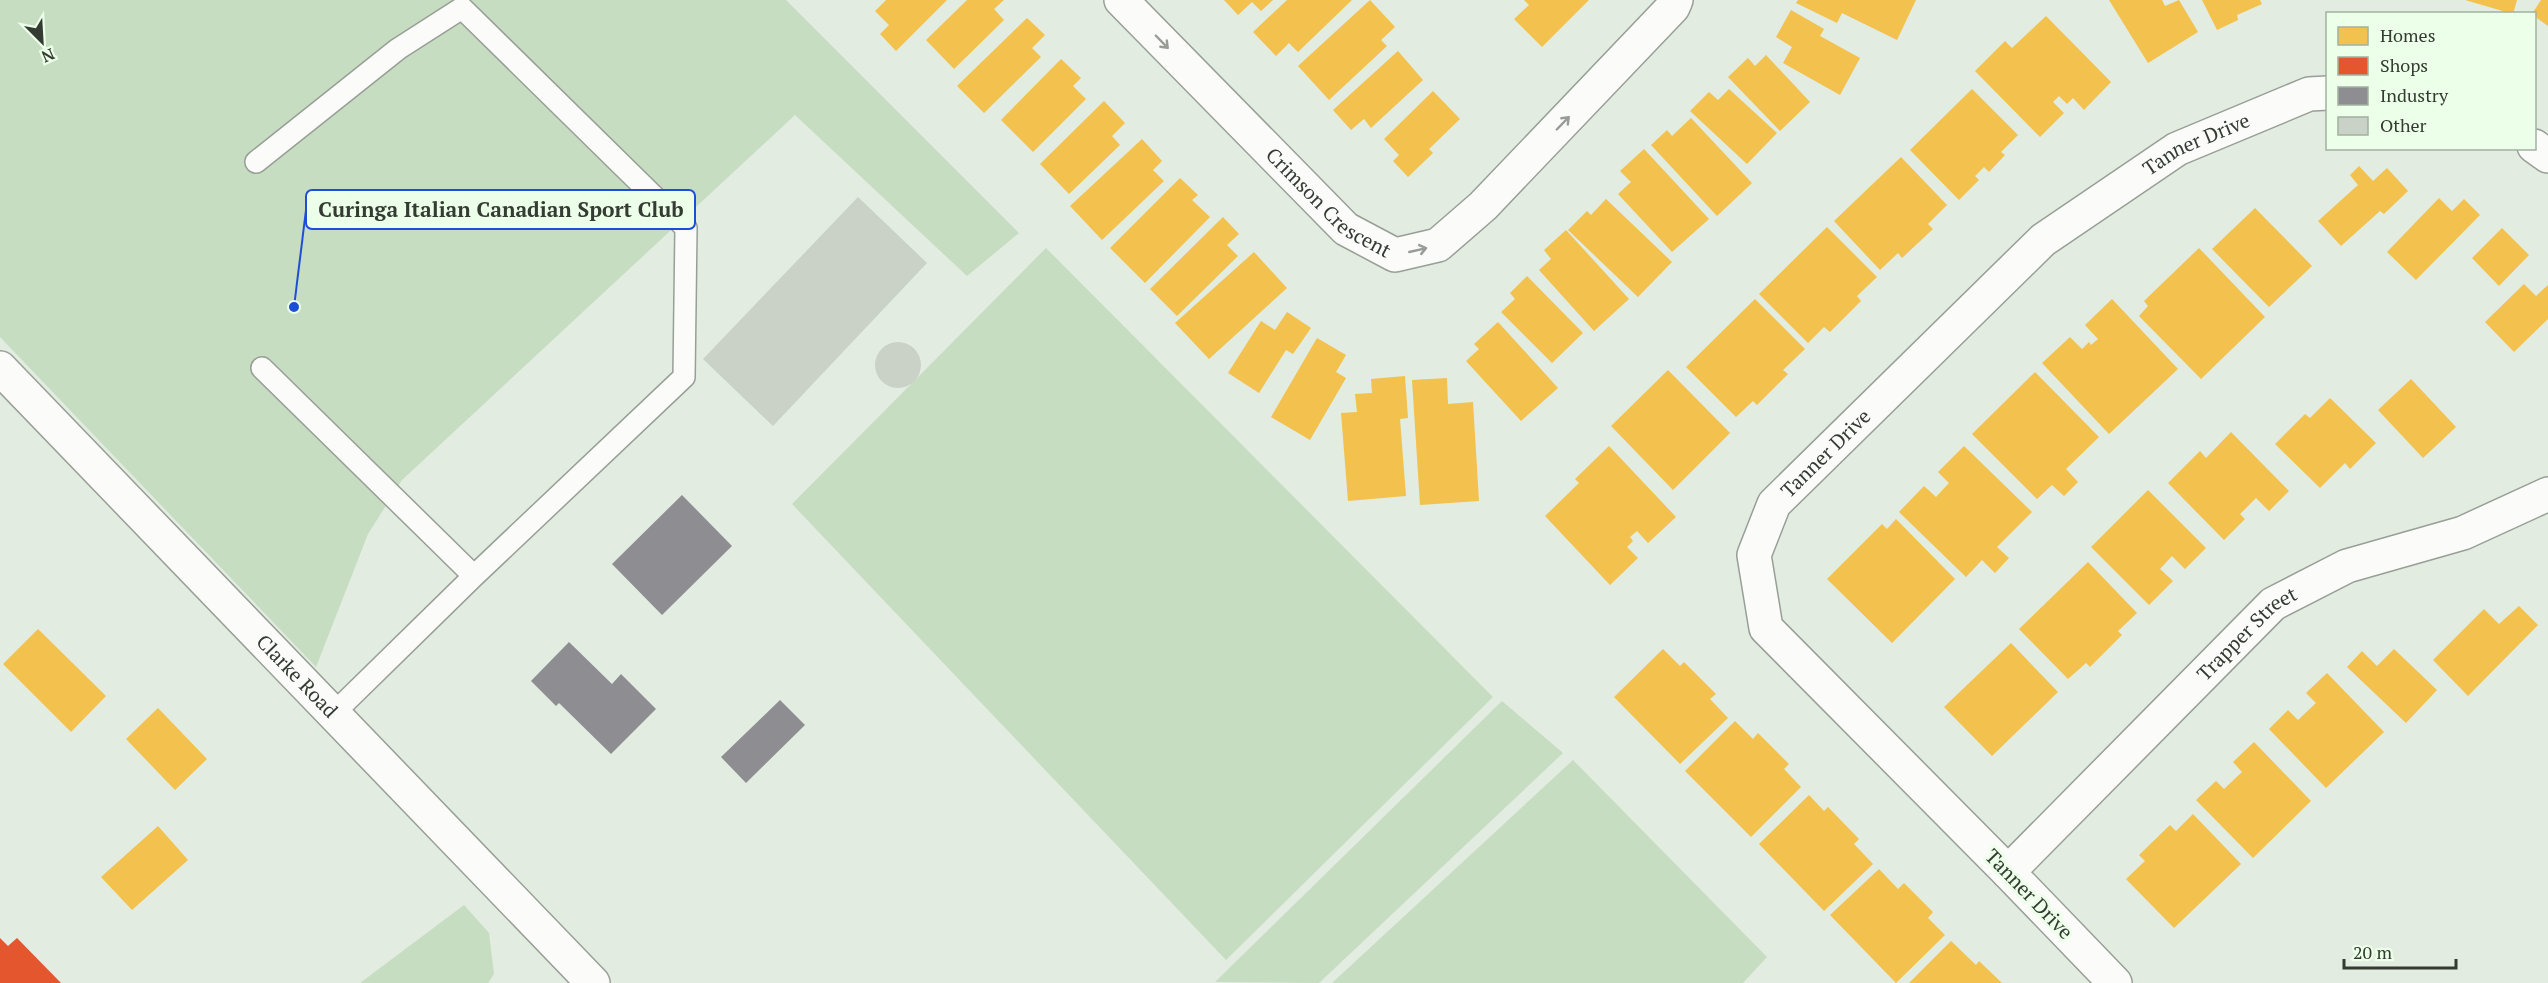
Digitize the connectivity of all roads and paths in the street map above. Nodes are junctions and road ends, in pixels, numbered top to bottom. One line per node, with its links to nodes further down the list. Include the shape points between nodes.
1 (1121, 0): 2 (street, Crimson Crescent, one-way to 2, via 1346,229 1395,255 1438,245 1483,206 1614,71)
2 (1676, 0)
3 (2326, 93): 12 (street, Tanner Drive, via 2309,94 2177,149 2043,240 1774,504 1754,555 1766,628)
4 (2536, 147): 5 (street)
5 (2548, 156)
6 (256, 162): 10 (lane, via 398,50 462,8 686,228 684,377)
7 (0, 368): 11 (street, Clarke Road)
8 (262, 368): 10 (lane)
9 (2548, 494): 12 (street, Trapper Street, via 2463,533 2348,566 2273,604)
10 (474, 576): 11 (lane)
11 (333, 714): 13 (street, Clarke Road)
12 (2008, 872): 14 (street, Tanner Drive)
13 (593, 983)
14 (2115, 983)

